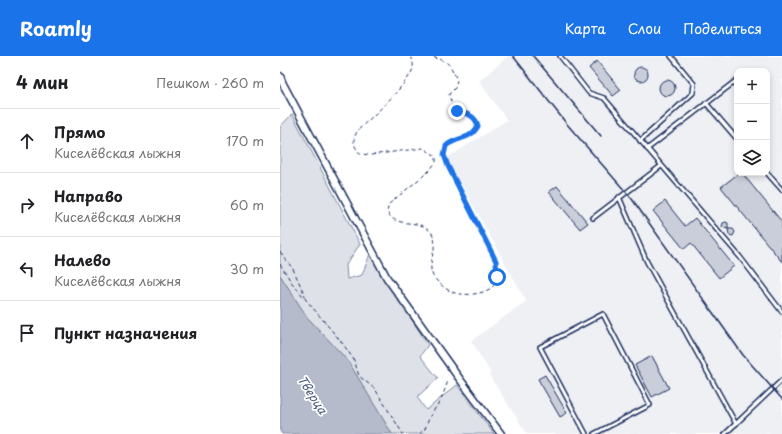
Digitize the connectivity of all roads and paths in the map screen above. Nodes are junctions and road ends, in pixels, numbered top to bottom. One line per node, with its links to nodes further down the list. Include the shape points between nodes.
1 (411, 56): 2 (path, via 412,72 376,114 356,132 355,147 360,154 371,155 423,148 436,156 436,162 429,171 389,204 387,212 398,222 423,226 430,231 434,238 432,275 441,285 452,292 480,294 495,284 496,261 444,155 446,146 451,141 461,140 474,133 478,126 473,116 457,111 451,102 448,94 455,88 457,80 451,66)
2 (433, 56)
3 (560, 56): 9 (lane, via 589,93 604,98)
4 (671, 56): 9 (lane, via 694,84 693,93)
5 (280, 76): 25 (street, via 387,278)
6 (734, 82): 7 (lane)
7 (706, 103): 8 (lane); 10 (lane)
8 (734, 136)
9 (640, 140): 10 (lane)
10 (647, 149): 11 (lane)
11 (661, 166): 14 (lane); 19 (lane, via 740,257)
12 (770, 176): 13 (lane)
13 (782, 190)
14 (620, 198): 15 (lane); 22 (lane, via 647,262)
15 (593, 218)
16 (280, 252): 18 (path, via 293,269)
17 (280, 264): 18 (path)
18 (309, 303): 23 (path, via 354,360 359,376 375,389)
19 (782, 312)
20 (782, 380): 22 (lane)
21 (448, 381): 24 (path, via 441,400 425,429)
22 (736, 424): 28 (lane)
23 (403, 434)
24 (419, 434)
25 (501, 434)
26 (586, 434): 27 (lane, via 540,347 603,314 650,405)
27 (594, 434)
28 (725, 434)

